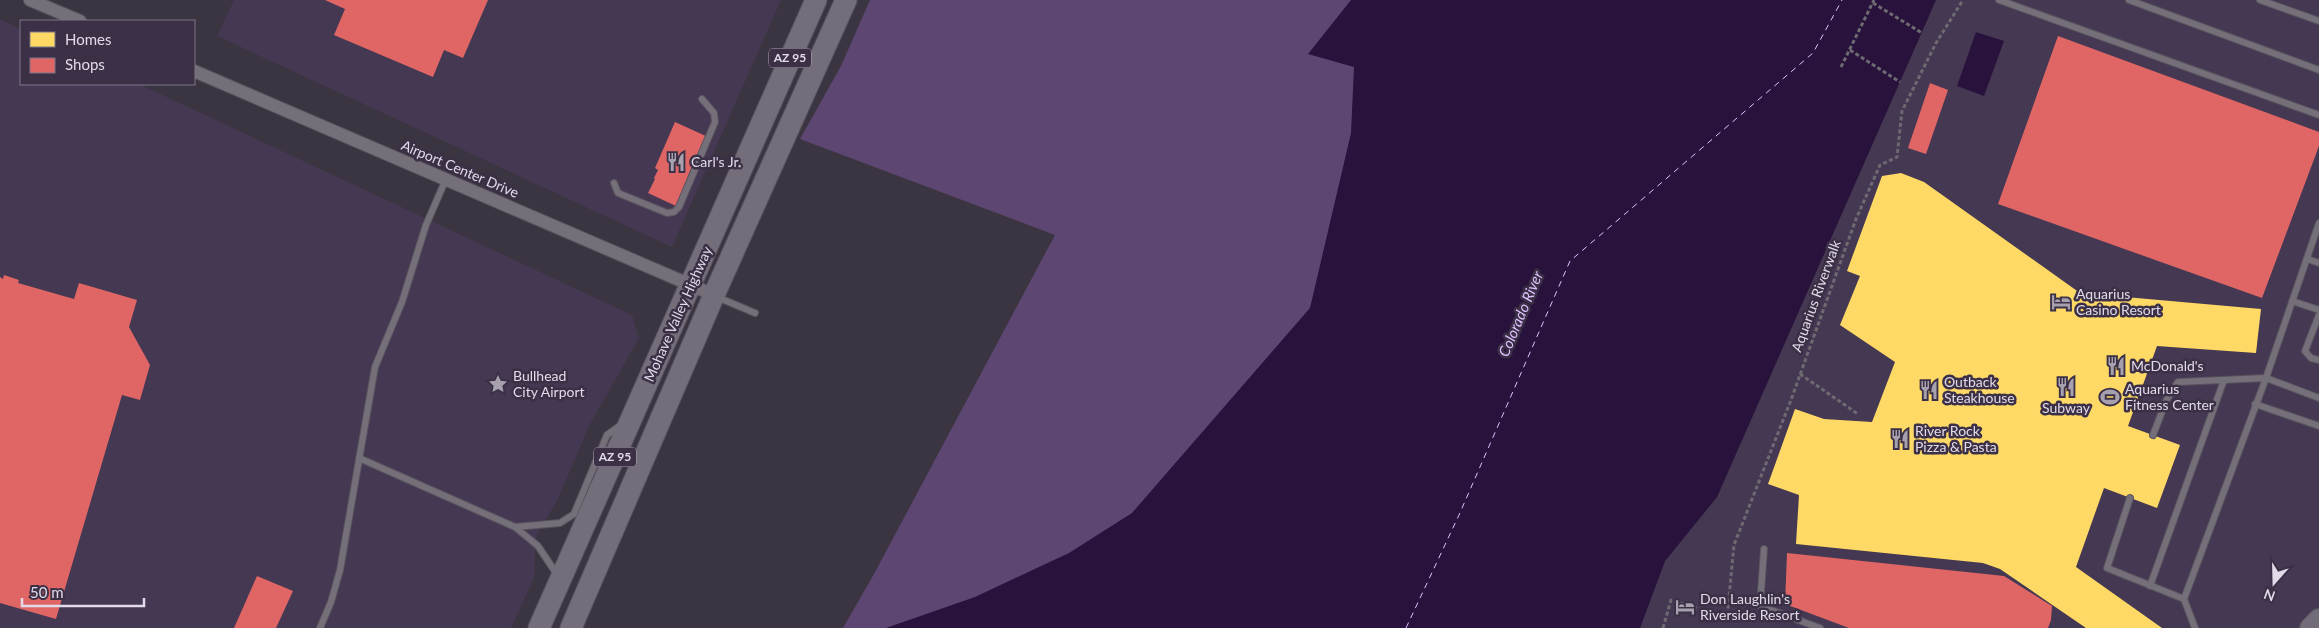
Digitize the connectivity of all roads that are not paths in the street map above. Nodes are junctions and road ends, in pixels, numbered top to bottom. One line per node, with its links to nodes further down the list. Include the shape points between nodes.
1 (30, 0): 7 (street)
2 (816, 0): 18 (highway, Mohave Valley Highway / AZ 95)
3 (846, 0): 19 (highway, Mohave Valley Highway / AZ 95)
4 (1999, 0): 12 (lane)
5 (2129, 0): 10 (lane)
6 (2260, 0): 8 (lane)
7 (78, 20)
8 (2319, 21)
9 (195, 70): 13 (street, Airport Center Drive)
10 (2319, 70)
11 (702, 100): 14 (lane, via 714,113 715,122 674,212 618,193)
12 (2319, 115)
13 (446, 180): 18 (street, Airport Center Drive); 32 (lane, via 426,225 402,302 375,367)
14 (614, 183)
15 (2319, 223): 16 (lane)
16 (2307, 259): 17 (lane); 20 (lane)
17 (2319, 263)
18 (690, 285): 19 (street, Airport Center Drive); 29 (highway, Mohave Valley Highway / AZ 95)
19 (714, 295): 22 (lane); 42 (highway, Mohave Valley Highway / AZ 95)
20 (2292, 301): 21 (lane); 25 (lane)
21 (2319, 310)
22 (755, 313)
23 (2319, 316): 24 (lane, via 2305,351 2311,358)
24 (2319, 360)
25 (2266, 378): 26 (lane); 27 (lane); 28 (lane)
26 (2224, 380): 31 (lane, via 2178,382 2167,399); 37 (lane)
27 (2319, 398)
28 (2255, 404): 30 (lane); 38 (lane)
29 (633, 416): 34 (lane, via 607,435 574,514 560,523); 36 (highway, Mohave Valley Highway / AZ 95)
30 (2319, 426)
31 (2153, 435)
32 (359, 458): 34 (lane); 40 (lane, via 340,570)
33 (2130, 498): 37 (lane, via 2107,568)
34 (515, 527): 36 (lane, via 538,546)
35 (1764, 549): 43 (lane, via 1760,606)
36 (561, 579): 41 (highway, Mohave Valley Highway / AZ 95)
37 (2150, 586): 38 (lane)
38 (2184, 599): 44 (lane)
39 (2319, 619): 45 (main road)
40 (320, 628)
41 (539, 628)
42 (571, 628)
43 (1820, 628)
44 (2195, 628)
45 (2310, 628)

